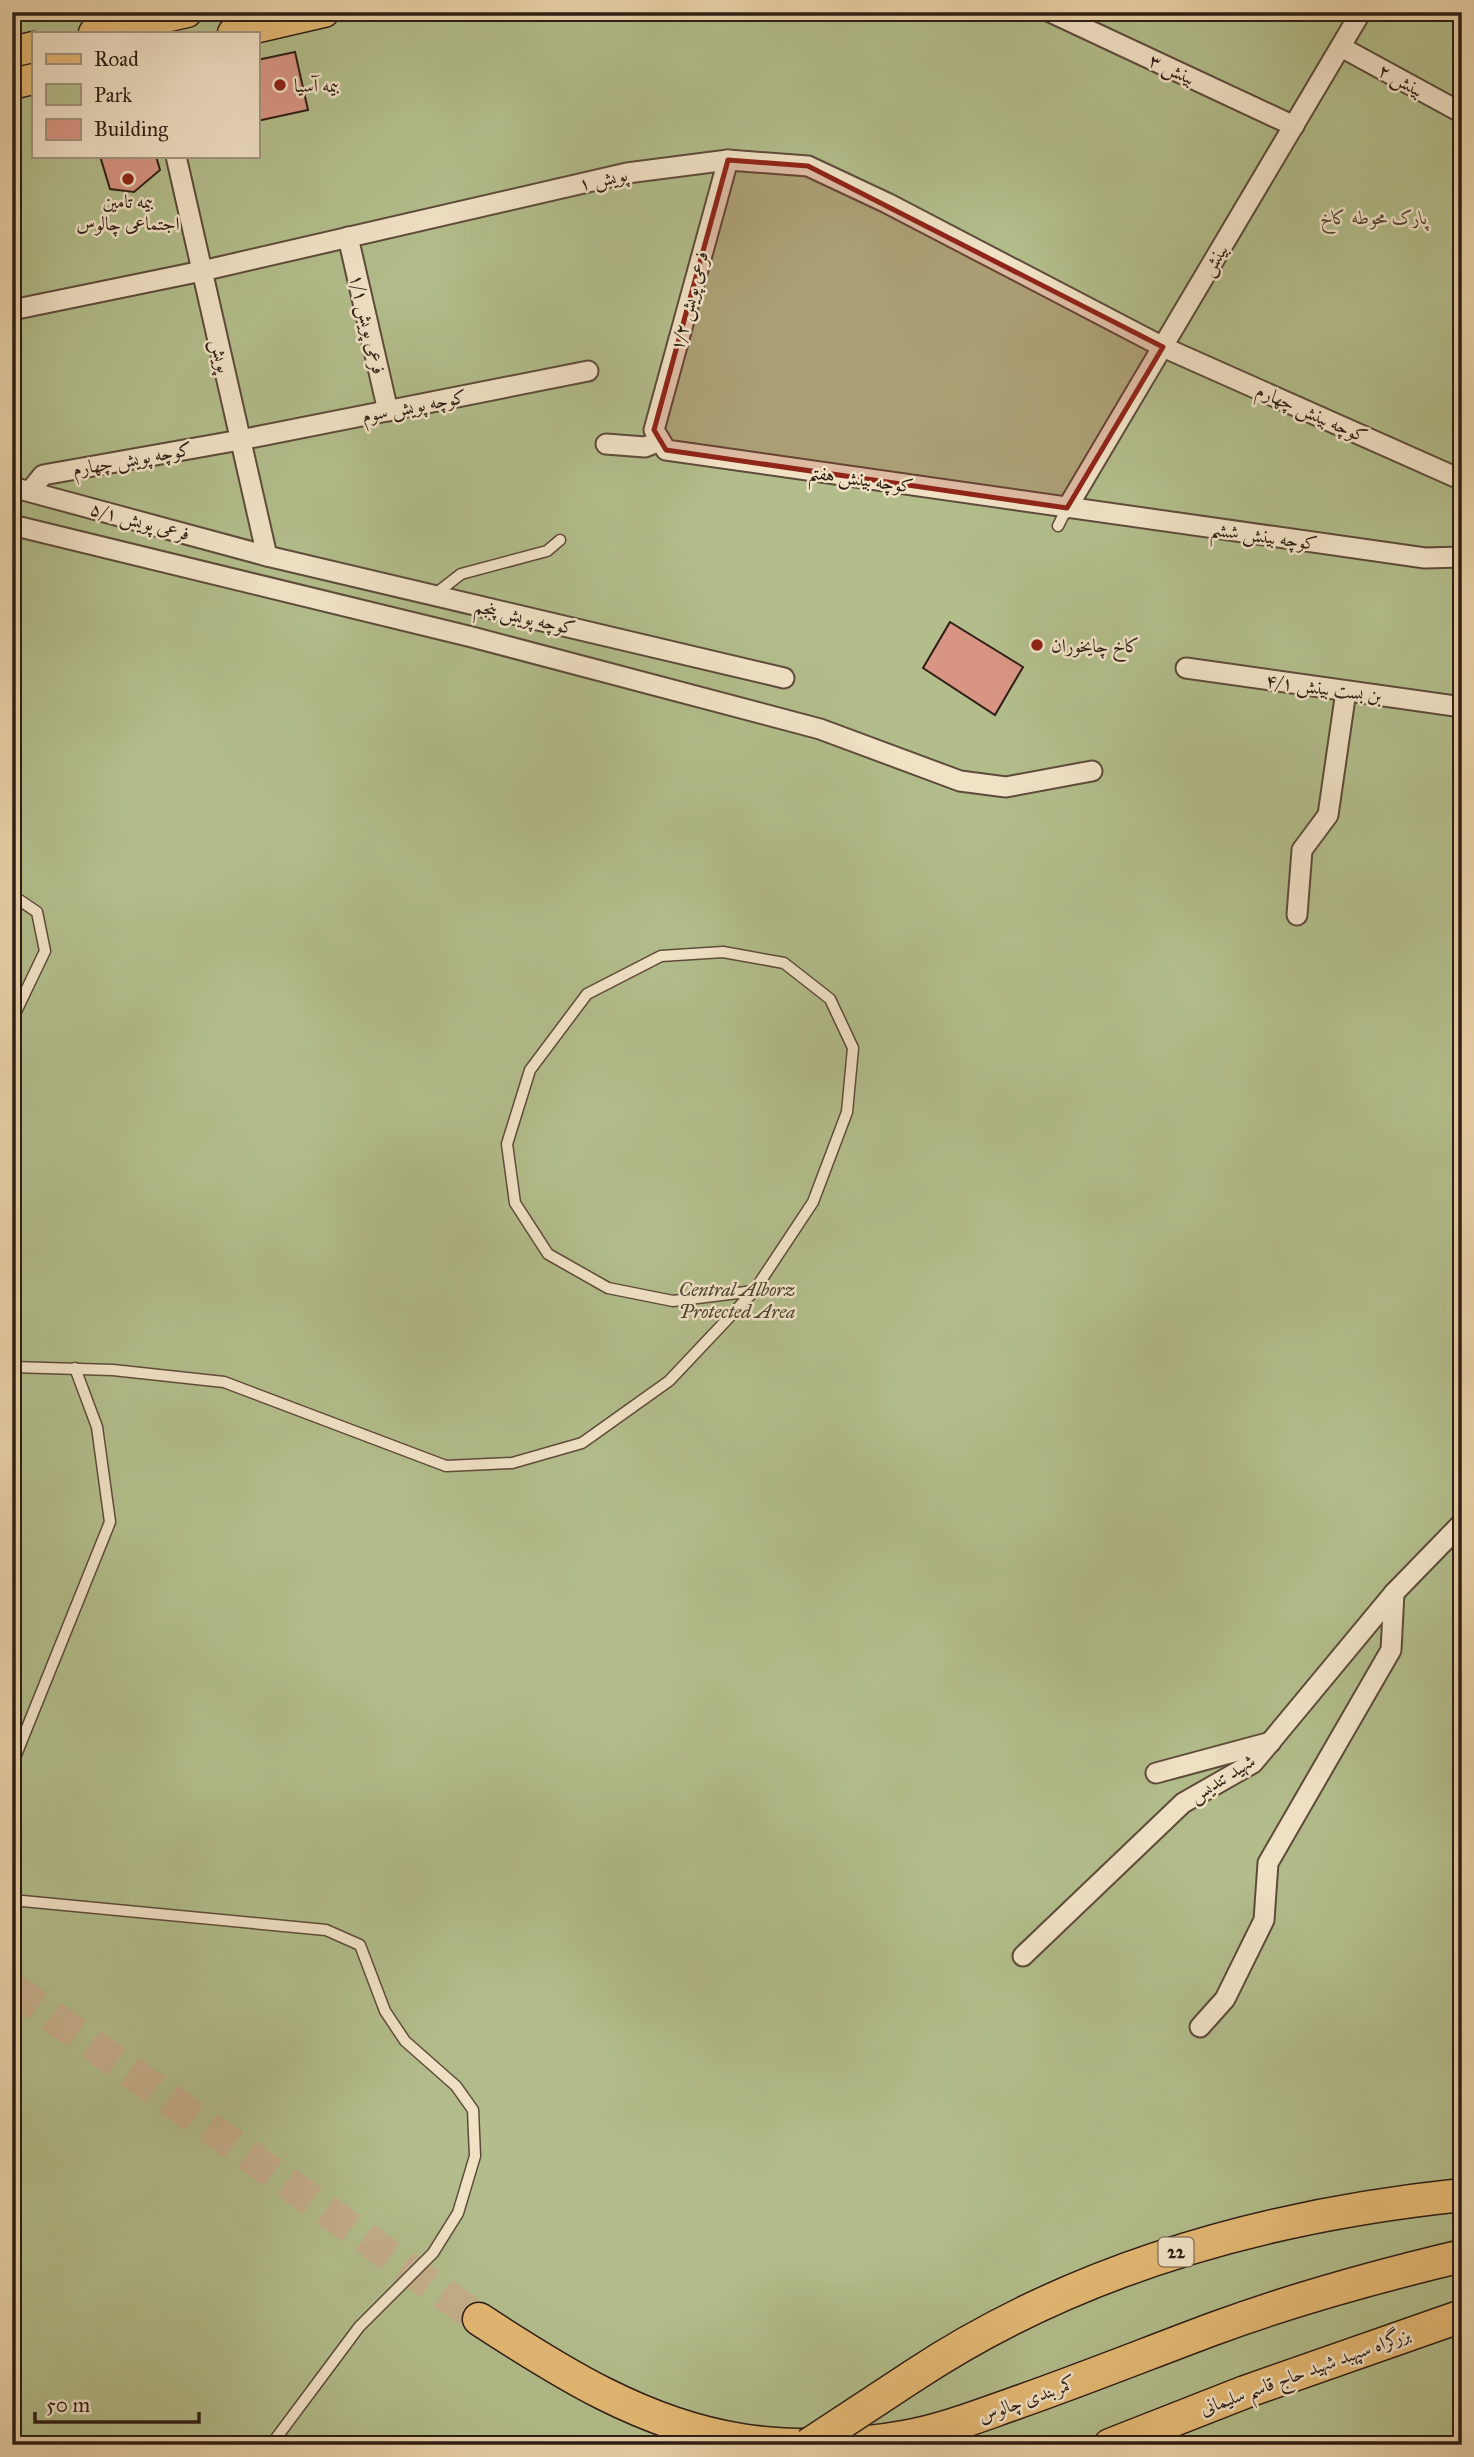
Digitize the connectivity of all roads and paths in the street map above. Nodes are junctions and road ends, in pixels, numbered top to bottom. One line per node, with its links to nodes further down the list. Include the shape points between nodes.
1 (187, 12): 5 (main road)
2 (324, 12): 6 (main road)
3 (1050, 12): 13 (street, بینش ۳)
4 (1361, 12): 8 (street, بینش)
5 (98, 32)
6 (237, 32)
7 (32, 47): 9 (main road)
8 (1340, 47): 12 (street, بینش ۲); 13 (street, بینش)
9 (12, 51)
10 (32, 79): 11 (main road)
11 (12, 83)
12 (1462, 113)
13 (1294, 126): 19 (street, بینش)
14 (176, 158): 17 (street, پویش)
15 (728, 160): 16 (street, پویش ۱, via 626,173); 19 (street, پویش ۱, via 808,166); 23 (street, فرعی پویش ۱/۲, via 654,430)
16 (348, 237): 17 (street, پویش ۱); 21 (street, فرعی پویش ۱/۱)
17 (202, 271): 18 (street, پویش ۱); 22 (street, پویش)
18 (12, 310)
19 (1163, 346): 25 (street, کوچه بینش چهارم); 27 (street, بینش)
20 (587, 371): 21 (street, کوچه پویش سوم)
21 (388, 411): 22 (street, کوچه پویش سوم)
22 (240, 440): 26 (street, کوچه پویش چهارم, via 43,475); 31 (street, پویش)
23 (660, 441): 24 (street, via 645,447); 27 (street, کوچه بینش هفتم, via 666,450)
24 (606, 444)
25 (1462, 480)
26 (21, 489): 31 (street, فرعی پویش ۵/۱)
27 (1068, 508): 29 (lane); 32 (street, کوچه بینش ششم, via 1424,558)
28 (12, 525): 38 (street, via 472,637 820,729 960,781 1006,787)
29 (1058, 526)
30 (560, 540): 33 (lane, via 547,551 461,573)
31 (267, 556): 33 (street, کوچه پویش پنجم)
32 (1462, 557)
33 (434, 596): 35 (street, کوچه پویش پنجم)
34 (1186, 668): 36 (street, بن بست بینش ۴/۱)
35 (784, 678)
36 (1346, 691): 37 (street, بن بست بینش ۴/۱); 40 (street, via 1328,815 1303,850)
37 (1462, 707)
38 (1092, 771)
39 (12, 895): 41 (lane, via 37,912 45,951)
40 (1297, 915)
41 (12, 1020)
42 (754, 1291): 42 (lane, via 813,1202 847,1112 853,1048 830,999 784,963 723,952 661,957 587,994 530,1070 507,1144 515,1203 548,1254 608,1288 673,1301); 44 (lane, via 669,1381 582,1443 512,1463 446,1466 224,1382)
43 (12, 1367): 44 (lane)
44 (75, 1368): 48 (lane, via 97,1427 110,1522)
45 (1462, 1523): 46 (street, شهید تندیس)
46 (1394, 1593): 47 (street, شهید تندیس); 52 (street, via 1391,1650 1268,1863 1264,1920 1225,1999)
47 (1270, 1742): 49 (street); 51 (street, شهید تندیس, via 1253,1763 1183,1803)
48 (12, 1765)
49 (1156, 1773)
50 (12, 1900): 57 (lane, via 326,1930 360,1945 385,2011 405,2041 456,2086 473,2110 475,2156 458,2213 433,2253 359,2328)
51 (1023, 1956)
52 (1200, 2027)
53 (1462, 2195): 58 (highway, 22, bridge, via 1292,2221 1180,2250 1077,2289 941,2358)
54 (1462, 2256): 56 (highway, کمربندی چالوس, via 1357,2283 1216,2328 966,2421 858,2444 740,2440 659,2419 595,2389)
55 (1462, 2316): 59 (highway, بزرگراه سپهبد شهید حاج قاسم سلیمانی)
56 (479, 2319)
57 (271, 2445)
58 (808, 2445)
59 (1110, 2445)

